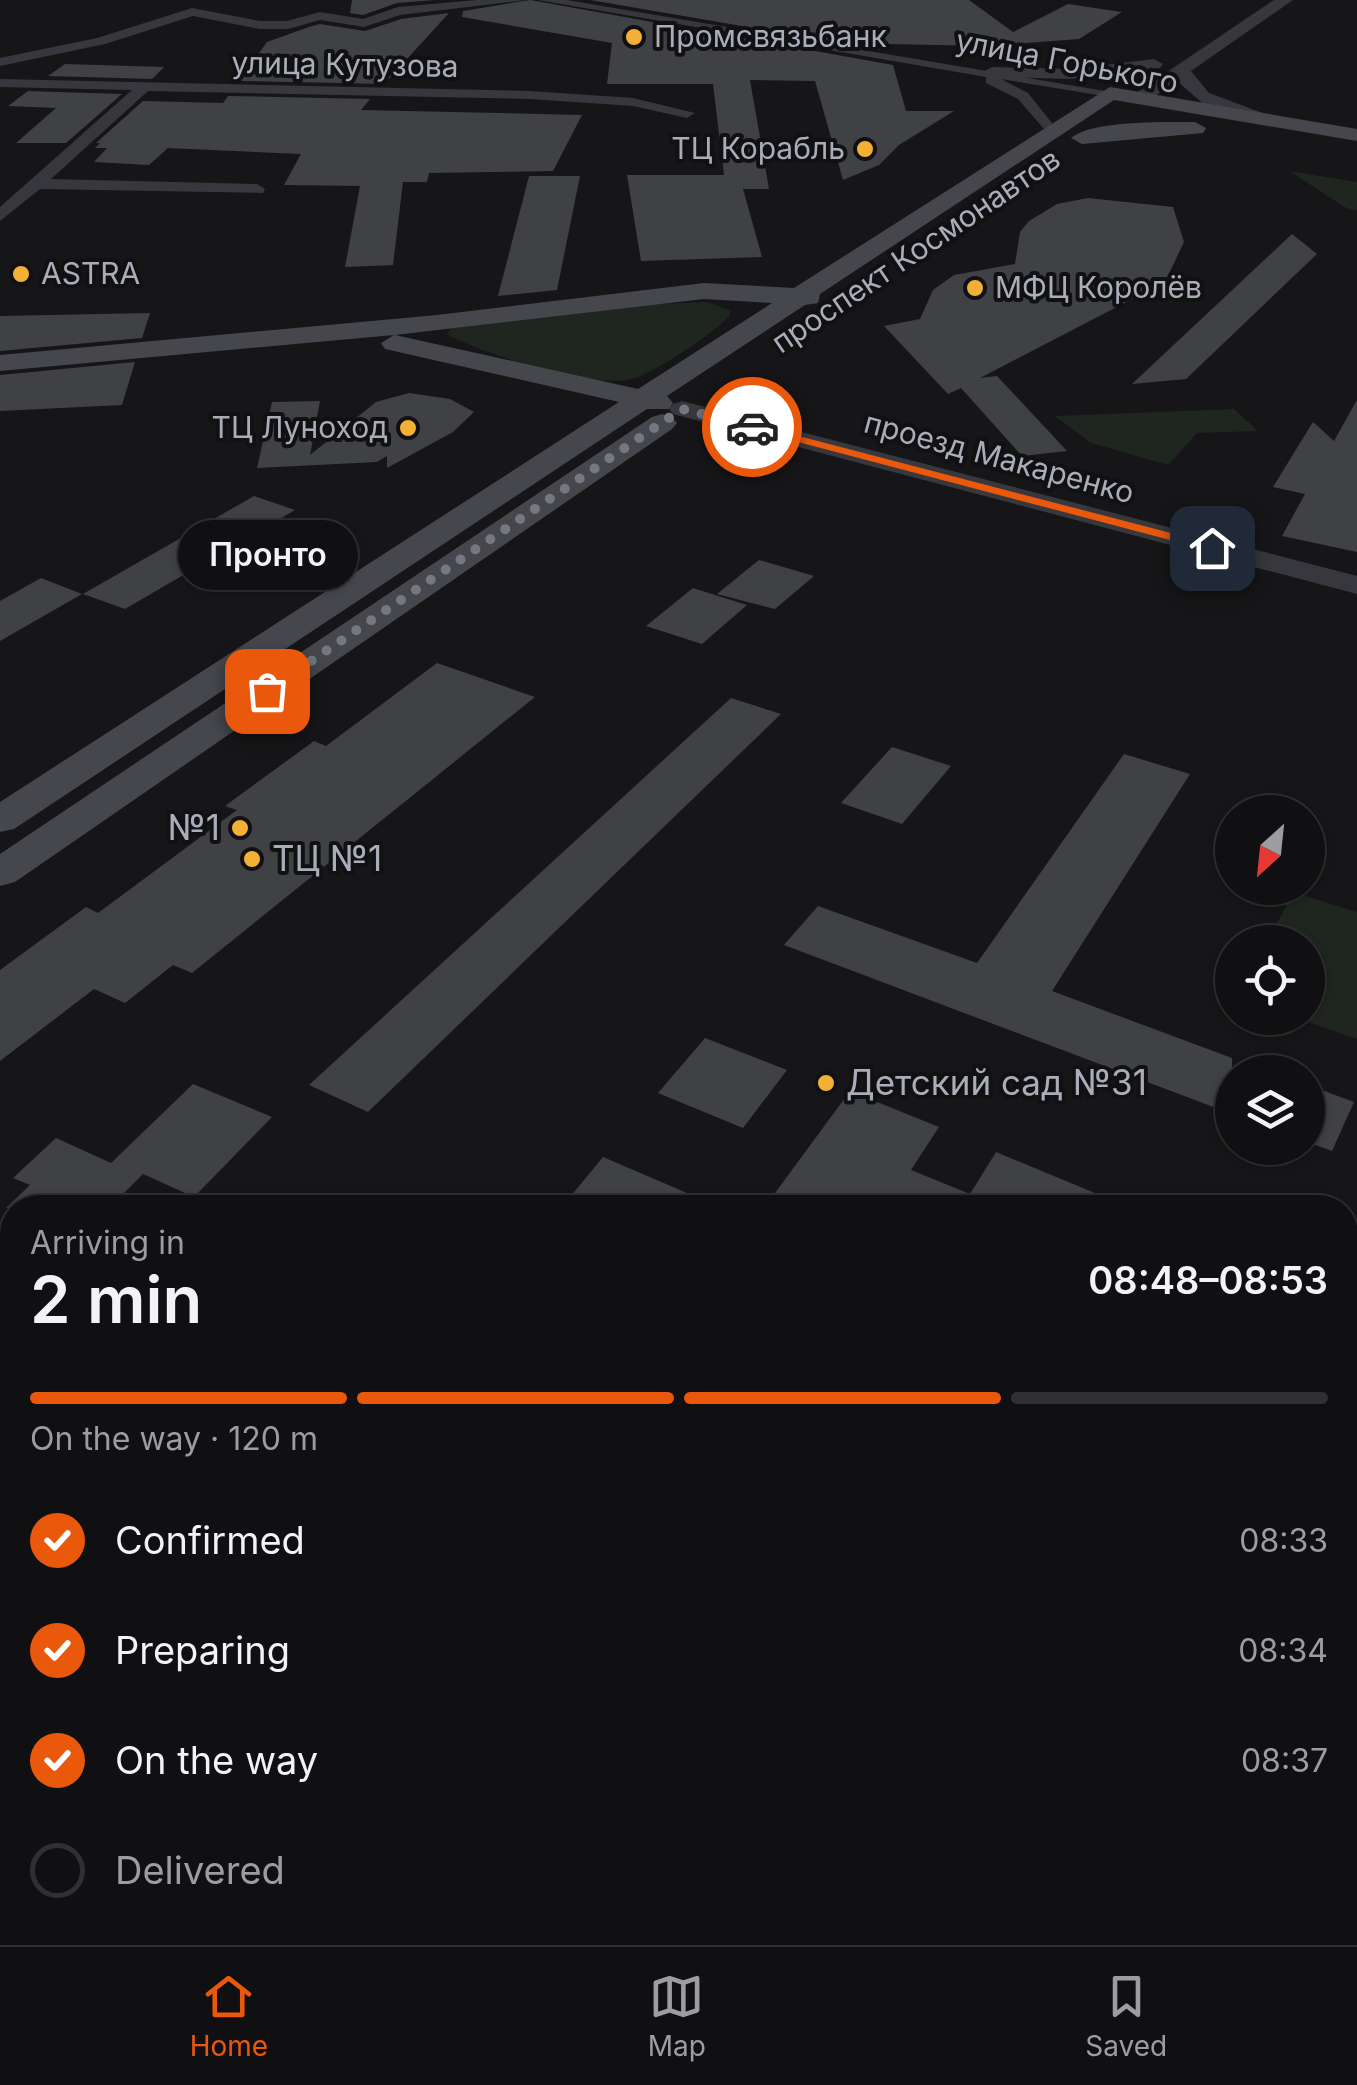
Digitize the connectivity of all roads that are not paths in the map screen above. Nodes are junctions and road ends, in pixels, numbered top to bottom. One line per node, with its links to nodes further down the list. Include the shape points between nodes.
1 (520, 0): 5 (street, via 398,11 364,23 320,16 260,25 192,12)
2 (544, 0): 8 (street, улица Горького)
3 (1252, 0): 6 (street, проспект Космонавтов)
4 (1286, 0): 7 (street, проспект Космонавтов)
5 (0, 62)
6 (1154, 64): 8 (street, via 1071,74); 11 (street, проспект Космонавтов)
7 (1182, 70): 11 (street, проспект Космонавтов); 13 (street, via 1200,95)
8 (984, 74): 11 (street, улица Горького); 14 (street, via 1023,96)
9 (0, 83): 10 (street, улица Кутузова)
10 (143, 88): 12 (street, улица Кутузова, via 530,95); 18 (street)
11 (1118, 101): 13 (main road, улица Горького); 14 (main road, проспект Космонавтов); 16 (main road, проспект Космонавтов)
12 (687, 113)
13 (1255, 125): 15 (main road, улица Горького); 16 (main road); 17 (main road, улица Горького)
14 (1050, 132): 22 (main road, проспект Космонавтов)
15 (1357, 136)
16 (1082, 138): 21 (main road, проспект Космонавтов)
17 (1357, 148)
18 (36, 184): 19 (street); 20 (street)
19 (257, 190)
20 (0, 216)
21 (950, 227)
22 (801, 296): 23 (main road, проспект Космонавтов, via 838,304); 24 (main road, via 704,291); 27 (main road, проспект Космонавтов)
23 (797, 332)
24 (441, 337): 25 (main road); 27 (main road)
25 (0, 363)
26 (697, 399): 27 (main road); 28 (street, проезд Макаренко); 30 (main road)
27 (643, 400): 29 (main road, проспект Космонавтов)
28 (1357, 585)
29 (0, 820)
30 (0, 872)

